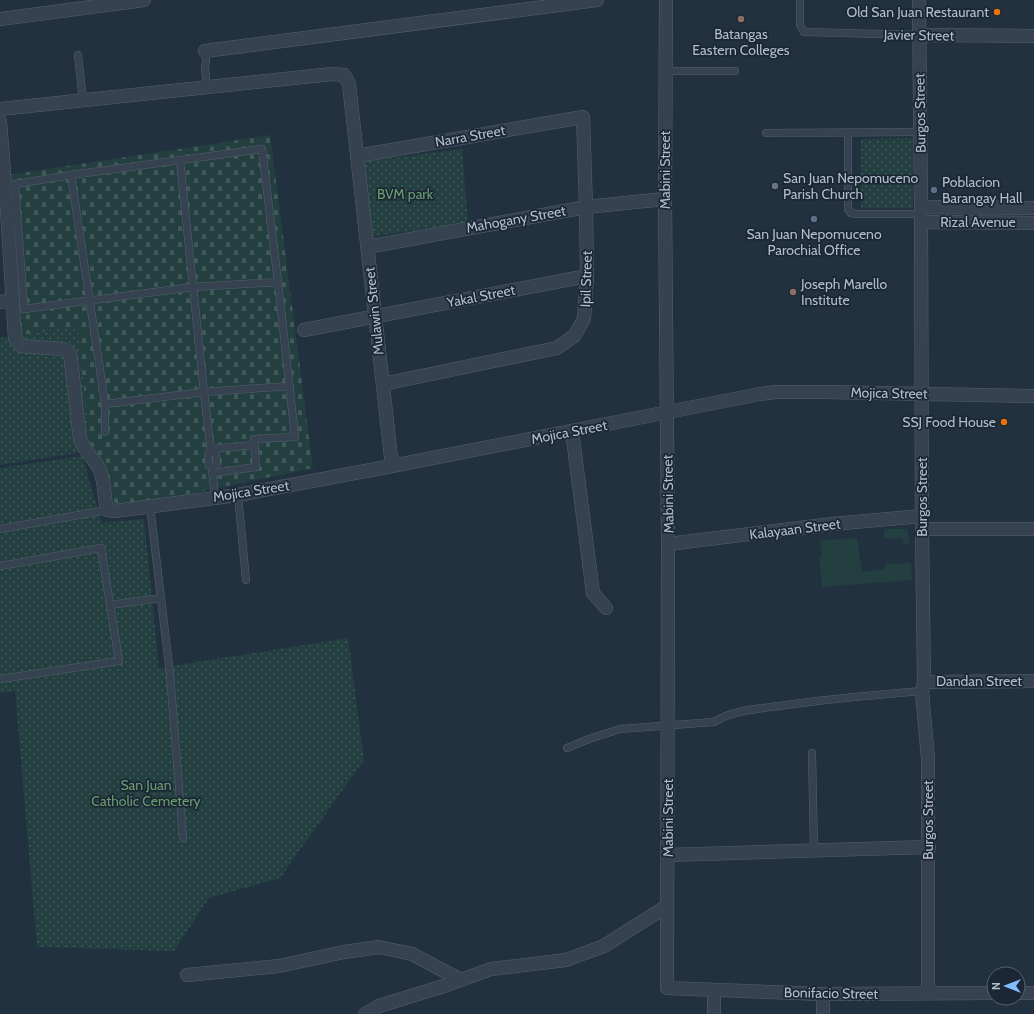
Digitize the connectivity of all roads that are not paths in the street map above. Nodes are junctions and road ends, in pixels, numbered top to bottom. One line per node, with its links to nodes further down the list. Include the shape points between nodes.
1 (144, 0): 6 (street)
2 (597, 0): 9 (street)
3 (666, 0): 11 (street, Mabini Street)
4 (800, 0): 7 (lane, Javier Street, via 800,25 804,32)
5 (919, 0): 7 (street, Burgos Street)
6 (0, 19)
7 (919, 35): 8 (street, Javier Street); 18 (street, Burgos Street)
8 (1034, 36)
9 (205, 51): 13 (lane)
10 (78, 54): 14 (lane)
11 (665, 71): 12 (lane); 24 (street, Mabini Street)
12 (735, 71)
13 (207, 87): 14 (street); 21 (street, Mulawin Street, via 332,74 344,75 348,84)
14 (83, 101): 15 (street)
15 (0, 109)
16 (583, 117): 21 (street, Narra Street); 25 (street, Ipil Street)
17 (0, 121): 35 (street)
18 (920, 132): 20 (lane); 28 (street, Burgos Street)
19 (766, 133): 20 (lane)
20 (848, 133): 28 (lane, via 848,209 851,213)
21 (357, 156): 31 (street, Mulawin Street)
22 (180, 161): 23 (lane); 33 (lane, via 262,149); 34 (lane)
23 (71, 175): 36 (lane); 36 (lane, via 15,184 24,309)
24 (665, 199): 25 (street, Mahogany Street); 45 (street, Mabini Street)
25 (586, 207): 31 (street, Mahogany Street); 32 (street, Ipil Street)
26 (1002, 208): 27 (street, Rizal Avenue); 28 (street, Rizal Avenue); 29 (street)
27 (1034, 208)
28 (921, 214): 29 (street, Rizal Avenue); 42 (street, Burgos Street)
29 (1002, 222): 30 (street, Rizal Avenue)
30 (1034, 223)
31 (367, 247): 37 (street, Mulawin Street)
32 (587, 276): 37 (street, Yakal Street); 39 (street, Ipil Street, via 584,319 574,336 557,348)
33 (278, 282): 34 (lane); 40 (lane)
34 (193, 288): 36 (lane); 41 (lane)
35 (6, 301): 55 (street, via 15,338 21,346 63,349 70,353 80,439 103,479)
36 (89, 301): 44 (lane)
37 (375, 317): 38 (street, Yakal Street); 39 (street, Mulawin Street)
38 (304, 330)
39 (383, 384): 50 (street, Mulawin Street)
40 (290, 386): 41 (lane); 48 (lane, via 295,437 254,439)
41 (204, 392): 44 (lane); 49 (lane)
42 (921, 394): 43 (street, Mojica Street); 45 (street, Mojica Street, via 776,392); 56 (street, Burgos Street)
43 (1034, 396)
44 (105, 404): 47 (lane)
45 (666, 413): 46 (street, Mojica Street); 59 (street, Mabini Street)
46 (572, 431): 50 (street, Mojica Street); 64 (street, via 593,593)
47 (105, 432)
48 (254, 445): 49 (lane); 51 (lane, via 256,468)
49 (211, 450): 51 (lane, via 208,454 208,466)
50 (392, 466): 52 (street, Mojica Street)
51 (213, 470): 53 (lane)
52 (238, 494): 53 (street, Mojica Street); 61 (lane)
53 (214, 498): 54 (street, Mojica Street)
54 (150, 506): 55 (street, Mojica Street); 62 (lane)
55 (108, 510): 57 (lane)
56 (922, 523): 58 (street, Kalayaan Street); 59 (street, Kalayaan Street, via 832,524); 67 (street, Burgos Street)
57 (0, 529)
58 (1034, 529)
59 (668, 544): 68 (street, Mabini Street)
60 (0, 566): 63 (lane, via 101,548)
61 (246, 580)
62 (162, 598): 63 (lane); 71 (lane)
63 (110, 605): 65 (lane, via 119,661)
64 (606, 608)
65 (0, 680)
66 (1034, 681): 67 (street, Dandan Street)
67 (923, 686): 68 (lane, via 741,712 714,722); 72 (street, Burgos Street, via 928,760)
68 (668, 726): 69 (lane, via 620,729); 74 (street, Mabini Street)
69 (567, 748)
70 (812, 753): 73 (lane)
71 (184, 838)
72 (929, 847): 73 (street); 80 (street, Burgos Street)
73 (814, 850): 74 (street)
74 (668, 855): 75 (street, Mabini Street)
75 (668, 906): 77 (street, via 604,946 566,960 491,969); 78 (street, Mabini Street)
76 (187, 975): 77 (street, via 279,966 379,947 412,954)
77 (461, 980): 83 (street, via 379,1006)
78 (667, 988): 79 (street, Bonifacio Street)
79 (714, 990): 82 (street, Bonifacio Street); 84 (street)
80 (928, 993): 81 (street, Bonifacio Street); 82 (street, Bonifacio Street)
81 (986, 993)
82 (822, 994): 85 (street)
83 (365, 1014)
84 (714, 1014)
85 (822, 1014)

